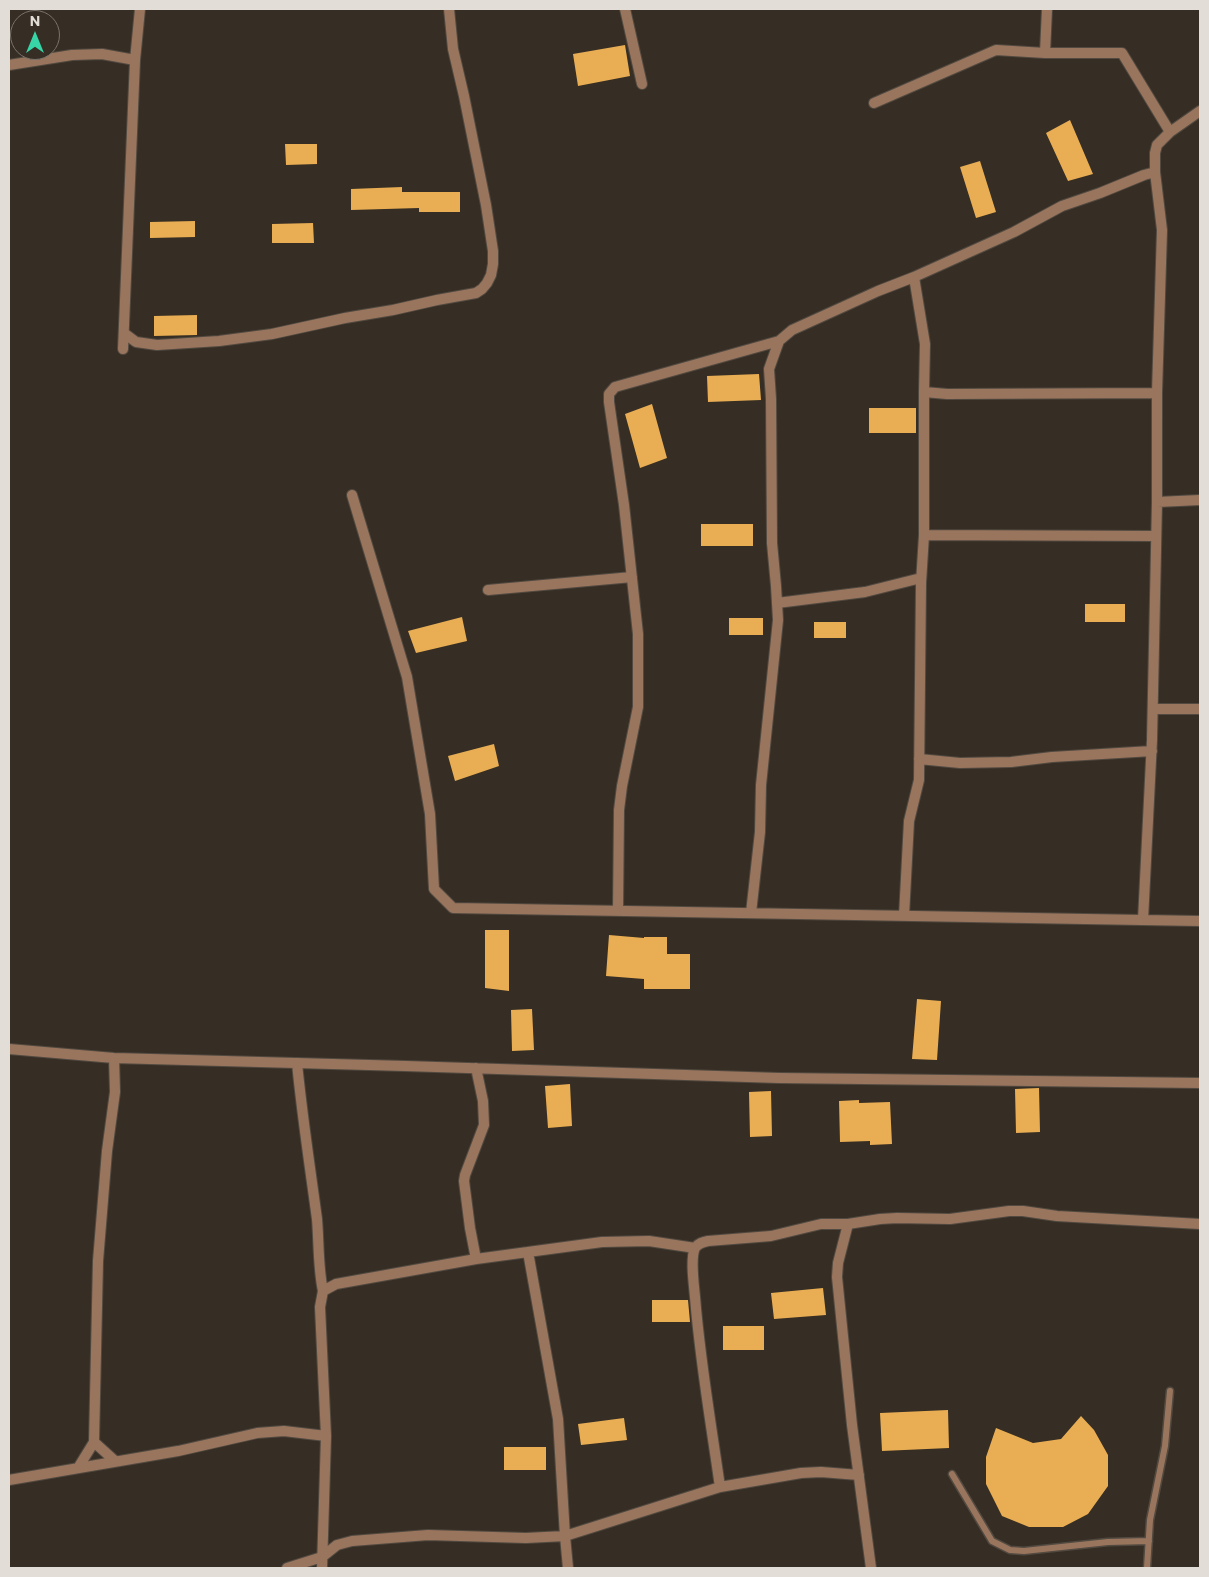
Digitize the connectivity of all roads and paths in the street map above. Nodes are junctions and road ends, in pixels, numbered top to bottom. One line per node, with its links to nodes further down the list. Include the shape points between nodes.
1 (140, 9): 6 (street)
2 (449, 9): 14 (street, via 453,49 493,251 491,275 482,289 476,293 263,336 157,345 136,342)
3 (625, 9): 8 (street)
4 (1047, 9): 5 (street)
5 (1045, 52): 9 (street, via 996,50); 11 (street, via 1122,52)
6 (135, 60): 7 (street, via 102,54 72,55); 14 (street)
7 (9, 65)
8 (642, 84)
9 (874, 104)
10 (1200, 111): 11 (street)
11 (1170, 132): 12 (street, via 1154,152)
12 (1155, 172): 13 (street, via 1062,206 1014,232); 18 (street, via 1162,230)
13 (914, 277): 15 (street, via 792,330); 17 (street, via 925,344)
14 (124, 333): 16 (street)
15 (779, 341): 24 (street, via 615,387 609,394); 27 (street, via 769,369 772,543)
16 (123, 349)
17 (924, 392): 18 (street); 22 (street)
18 (1157, 393): 21 (street)
19 (352, 495): 32 (street, via 407,676 430,814 434,889 453,908)
20 (1200, 500): 21 (street)
21 (1157, 502): 23 (street)
22 (924, 535): 23 (street); 25 (street)
23 (1156, 536): 28 (street)
24 (632, 577): 26 (street); 32 (street, via 638,634 638,706 619,810)
25 (921, 578): 27 (street, via 865,592); 31 (street)
26 (488, 590)
27 (777, 603): 33 (street)
28 (1153, 709): 29 (street); 30 (street)
29 (1200, 709)
30 (1152, 752): 31 (street, via 1011,762 960,763); 35 (street)
31 (919, 759): 34 (street, via 919,780 909,821)
32 (618, 911): 33 (street)
33 (751, 913): 34 (street)
34 (904, 916): 35 (street)
35 (1143, 920): 36 (street)
36 (1200, 921)
37 (9, 1049): 38 (street)
38 (114, 1058): 39 (street); 50 (street, via 115,1092 106,1151 98,1261)
39 (297, 1063): 40 (street); 47 (street)
40 (476, 1068): 41 (street, via 778,1078); 46 (street, via 484,1101 484,1125 464,1182)
41 (1200, 1083)
42 (848, 1224): 43 (street, via 897,1218 950,1219 1009,1211); 44 (street, via 821,1224 771,1236 701,1242); 54 (street, via 836,1277)
43 (1200, 1224)
44 (694, 1248): 45 (street, via 649,1241 602,1242); 56 (street, via 699,1349)
45 (528, 1252): 46 (street); 57 (street, via 558,1419)
46 (476, 1259): 47 (street, via 336,1284)
47 (323, 1291): 49 (street, via 320,1320)
48 (1170, 1391): 58 (lane, via 1165,1446 1150,1520)
49 (326, 1436): 51 (street, via 284,1431 257,1432); 59 (street)
50 (94, 1442): 51 (street); 52 (street)
51 (115, 1462): 52 (street)
52 (78, 1468): 55 (street)
53 (952, 1474): 58 (lane, via 992,1541 1010,1550)
54 (859, 1475): 56 (street, via 800,1473); 63 (street)
55 (9, 1480)
56 (720, 1487): 57 (street)
57 (565, 1536): 59 (street, via 428,1535 352,1541 337,1545); 62 (street)
58 (1149, 1542): 64 (lane)
59 (322, 1557): 60 (street); 61 (street)
60 (287, 1568)
61 (322, 1568)
62 (568, 1568)
63 (872, 1568)
64 (1148, 1568)

